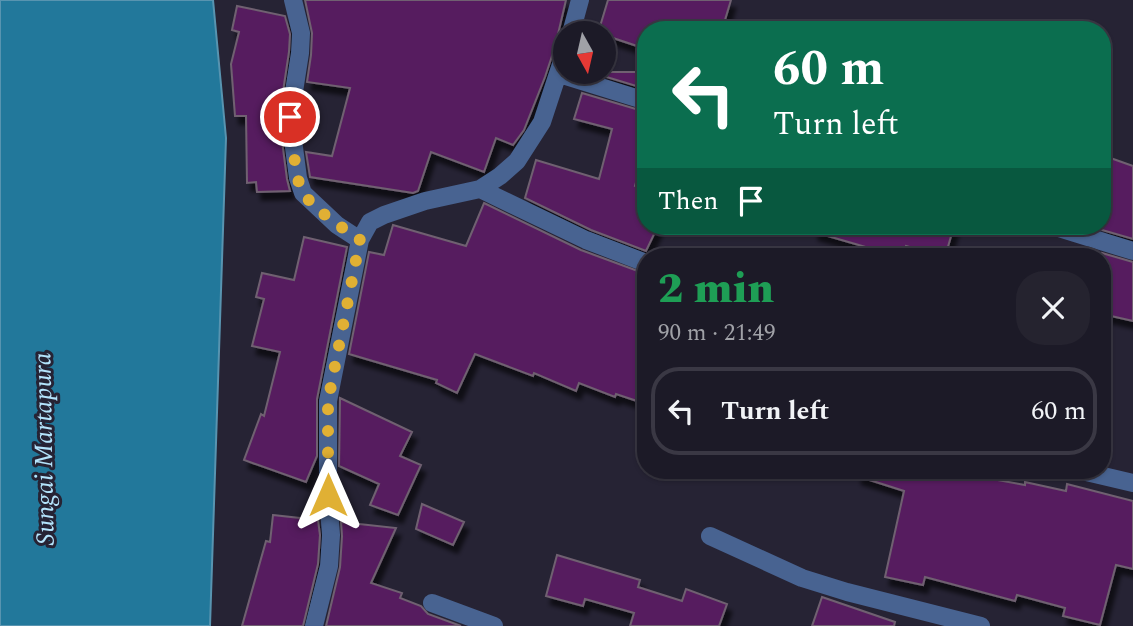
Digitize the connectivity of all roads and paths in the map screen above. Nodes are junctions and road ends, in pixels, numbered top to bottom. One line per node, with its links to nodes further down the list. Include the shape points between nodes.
1 (293, 0): 9 (street, via 301,33 290,117 298,178 303,194)
2 (580, 0): 3 (street)
3 (574, 21)
4 (555, 84): 7 (street, via 542,122 524,152)
5 (591, 84): 6 (street)
6 (637, 98)
7 (480, 189): 9 (street, via 384,215 370,222); 11 (street)
8 (1081, 235): 10 (street)
9 (360, 240): 16 (street, via 328,401 331,535 329,566)
10 (1133, 251)
11 (637, 260)
12 (1111, 478): 13 (street)
13 (1133, 483)
14 (710, 537): 18 (street, via 802,578)
15 (432, 603): 17 (street)
16 (314, 626)
17 (494, 626)
18 (981, 626)

